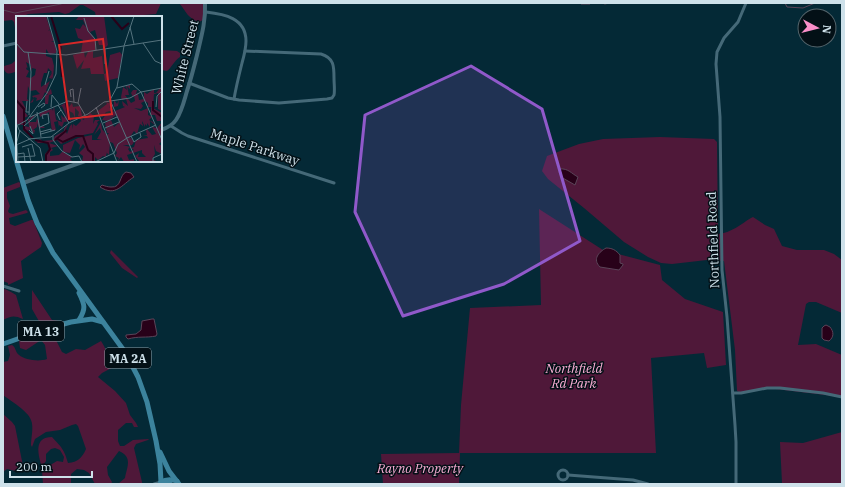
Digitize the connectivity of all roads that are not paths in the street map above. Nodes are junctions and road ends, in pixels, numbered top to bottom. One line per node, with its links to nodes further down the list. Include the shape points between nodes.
1 (205, 3): 3 (street, White Street)
2 (746, 3): 24 (street, Northfield Road, via 738,22 721,44 716,64 720,117 722,270)
3 (206, 12): 6 (street, via 226,15 239,24 245,36); 7 (street, White Street)
4 (16, 43): 5 (street)
5 (3, 46)
6 (244, 51): 8 (street); 8 (street, via 326,56 334,68 333,97 279,103)
7 (189, 83): 8 (street); 10 (street, White Street, via 178,116)
8 (234, 99)
9 (3, 116): 12 (main road, MA 2A)
10 (171, 126): 11 (street); 16 (street, Maple Parkway, via 188,136)
11 (162, 130)
12 (16, 160)
13 (17, 162): 15 (main road, MA 2A)
14 (82, 162): 15 (street)
15 (23, 183): 17 (main road, MA 2A, via 37,223)
16 (334, 183)
17 (75, 283): 20 (main road, MA 2A); 21 (main road, via 84,307)
18 (3, 286): 19 (street)
19 (19, 291)
20 (93, 308): 21 (main road, MA 13); 22 (main road, MA 2A)
21 (82, 320): 22 (main road, MA 13, via 96,319); 23 (main road, MA 13)
22 (103, 322): 26 (main road, MA 2A, via 138,377 146,398)
23 (3, 344)
24 (733, 393): 25 (street, via 780,388); 33 (street, Northfield Road)
25 (842, 397)
26 (156, 442): 28 (main road, MA 2A); 29 (main road, via 169,471)
27 (568, 475): 32 (street, via 633,480)
28 (161, 482): 29 (main road, via 168,480); 30 (street); 31 (main road)
29 (178, 483)
30 (154, 484)
31 (170, 484)
32 (648, 484)
33 (736, 484)

